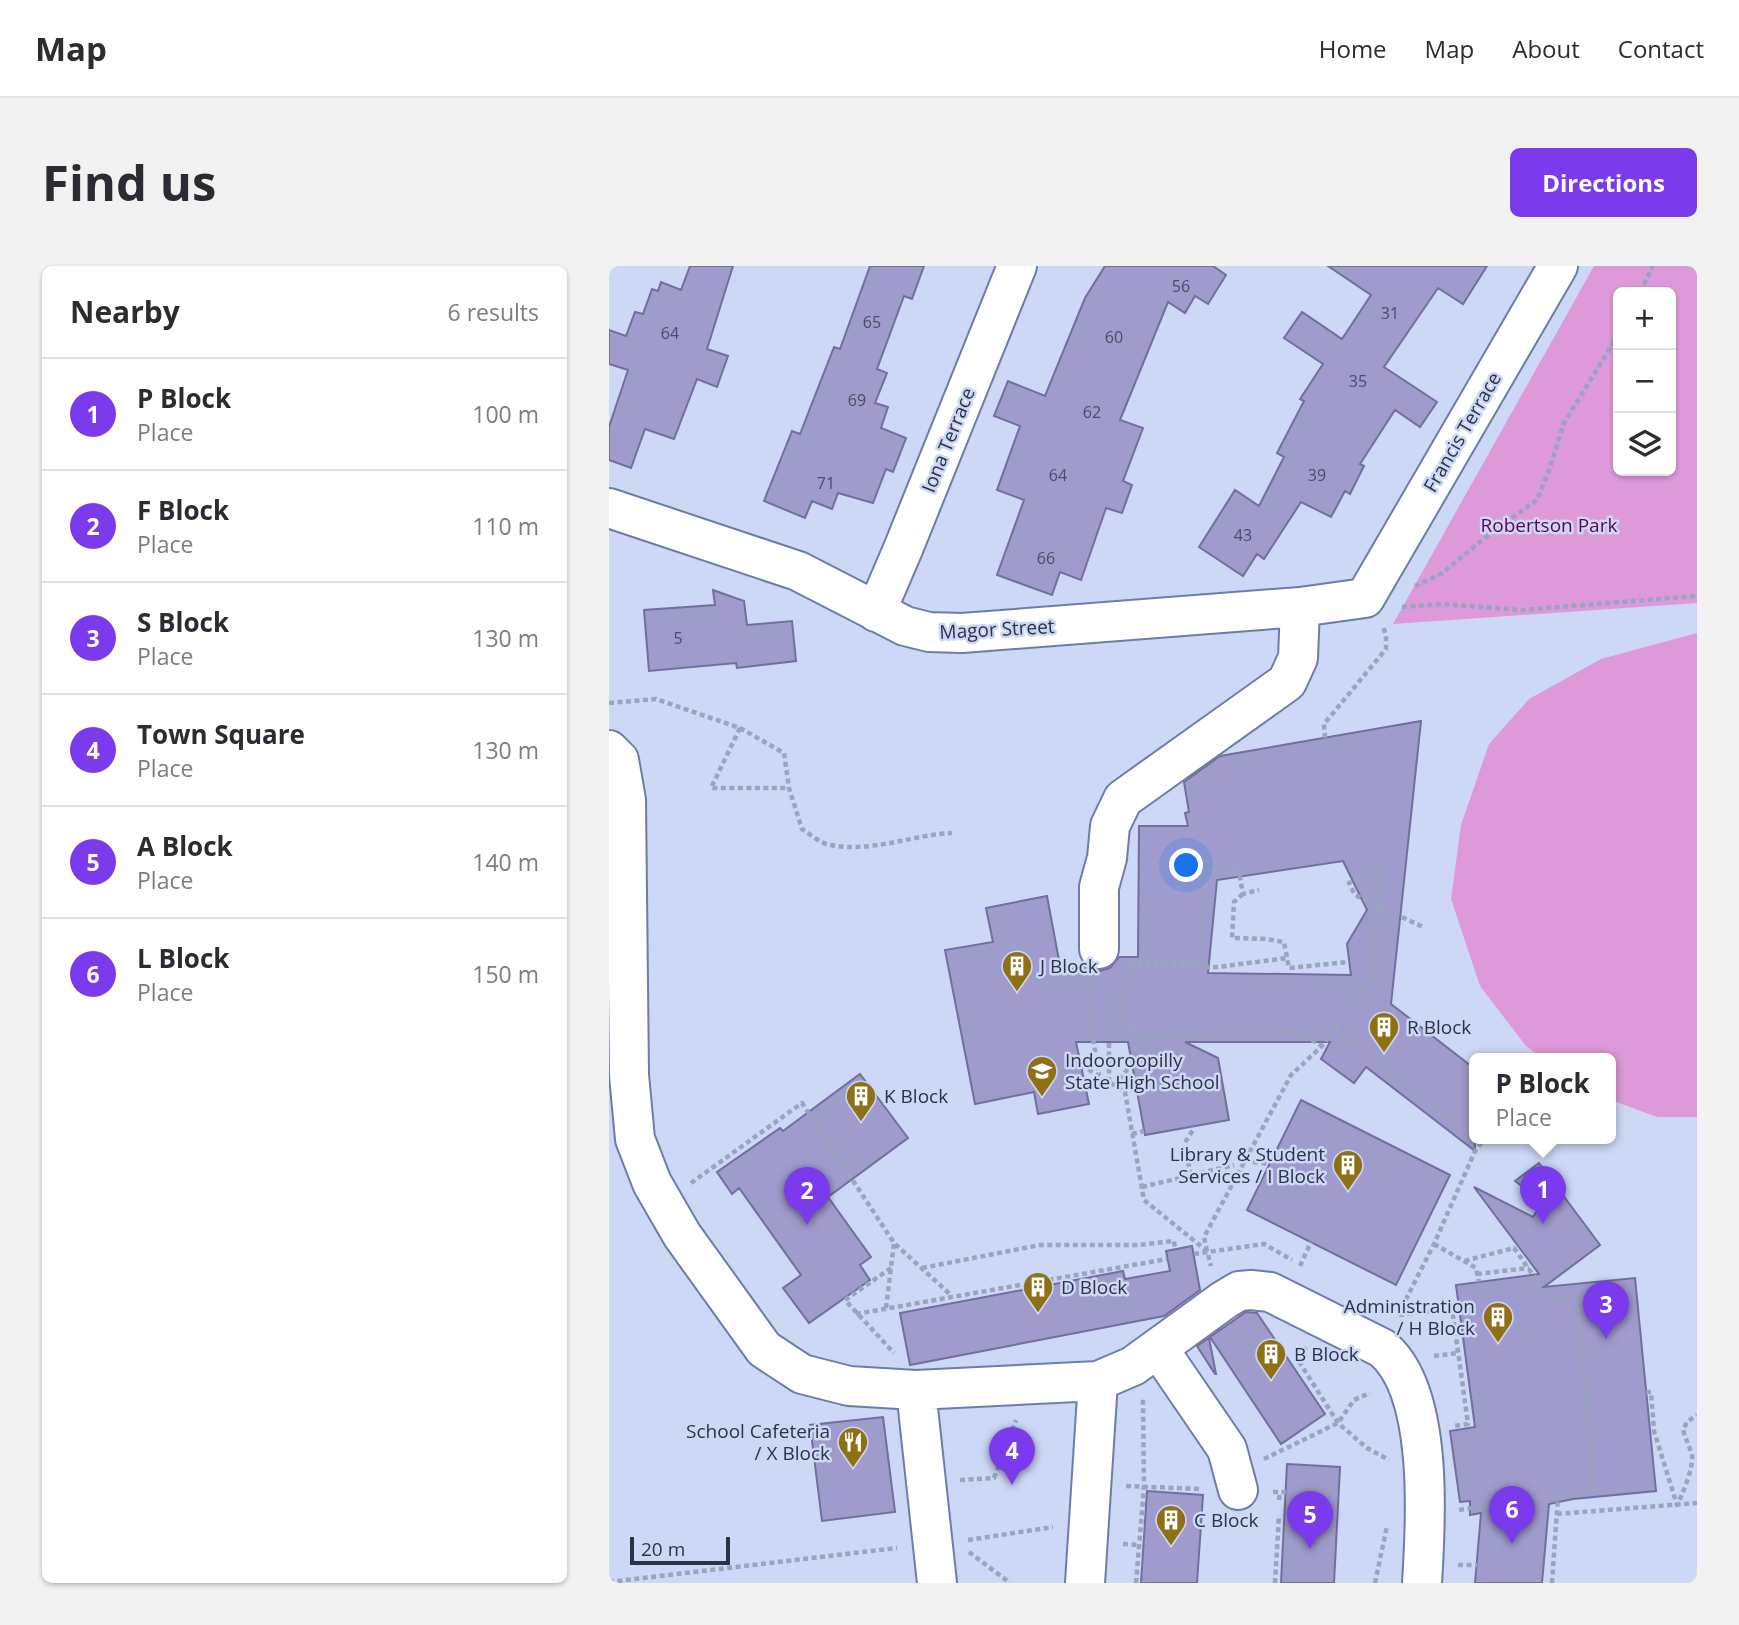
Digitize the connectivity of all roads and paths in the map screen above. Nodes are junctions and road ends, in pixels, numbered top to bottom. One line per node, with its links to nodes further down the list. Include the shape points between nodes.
1 (1017, 266): 11 (street, Iona Terrace)
2 (1558, 266): 10 (street, Francis Terrace)
3 (1653, 266): 4 (path)
4 (1642, 287)
5 (1613, 343): 7 (path, via 1564,423 1537,500 1441,574)
6 (609, 508): 11 (street, Magor Street, via 798,571)
7 (1408, 589)
8 (1697, 596): 10 (path, via 1521,610 1442,604)
9 (1300, 607): 10 (street, Magor Street); 11 (street, Magor Street, via 962,633 918,630); 23 (street, via 1298,658 1287,682 1123,799 1110,826 1099,887)
10 (1382, 607): 14 (path, via 1386,649 1324,724)
11 (876, 612)
12 (609, 703): 13 (path, via 656,699)
13 (740, 728): 16 (path, via 784,753); 16 (path, via 711,788)
14 (1325, 738)
15 (609, 750): 63 (street, via 619,760 626,800 631,1101 635,1139 652,1183 764,1349 802,1374 849,1386)
16 (789, 788): 17 (path, via 801,829 828,845 873,847)
17 (952, 833)
18 (1259, 890): 19 (path)
19 (1243, 894): 21 (path, via 1234,902 1231,938 1284,942); 23 (path, via 1238,867 1206,871 1200,963)
20 (1423, 927): 24 (path, via 1403,920 1380,908 1373,904 1366,900 1355,895 1349,883 1383,867 1381,879 1378,904 1377,916 1375,929 1370,979)
21 (1287, 958): 22 (path, via 1289,968); 23 (path, via 1218,967)
22 (1347, 962)
23 (1110, 968): 25 (path, via 1121,1028 1135,1028); 28 (path, via 1087,1002); 29 (path)
24 (1335, 1029): 26 (path); 30 (path, via 1464,1130)
25 (1135, 1037): 26 (path, via 1300,1032); 29 (path, via 1135,1060)
26 (1322, 1046): 45 (path, via 1291,1075 1203,1237)
27 (1081, 1065): 28 (path)
28 (1099, 1076): 29 (path)
29 (1112, 1084): 33 (path, via 1125,1093)
30 (1469, 1124)
31 (1192, 1127): 38 (path, via 1184,1144)
32 (1144, 1131): 33 (path)
33 (1132, 1134): 39 (path)
34 (1481, 1144): 43 (path)
35 (1253, 1161): 36 (path)
36 (1269, 1164)
37 (1234, 1165): 38 (path)
38 (1191, 1175): 39 (path)
39 (1142, 1187): 45 (path, via 1144,1200)
40 (684, 1188): 42 (path, via 802,1103)
41 (1311, 1242): 49 (path)
42 (894, 1243): 50 (path); 52 (path)
43 (1434, 1244): 48 (path); 70 (path, via 1398,1315 1452,1308 1468,1424)
44 (1175, 1250): 52 (path, via 1174,1241 1039,1245)
45 (1207, 1251): 46 (path); 54 (path)
46 (1194, 1254)
47 (1167, 1259): 56 (path)
48 (1464, 1261): 51 (path, via 1514,1248); 53 (path, via 1476,1268)
49 (1301, 1264)
50 (891, 1268): 57 (path); 58 (path, via 845,1300)
51 (1529, 1268): 53 (path); 79 (path, via 1550,1299 1578,1297 1594,1491)
52 (921, 1269): 56 (path)
53 (1477, 1274): 55 (path)
54 (1213, 1276)
55 (1479, 1282)
56 (952, 1296): 57 (path)
57 (886, 1308): 58 (path)
58 (856, 1314): 61 (path)
59 (1311, 1339): 69 (path, via 1298,1360)
60 (1158, 1348): 62 (street, via 1133,1366); 77 (street, via 1227,1449); 92 (street, via 1224,1300 1251,1290 1270,1292 1392,1356 1410,1387 1423,1458 1425,1532)
61 (898, 1357)
62 (1098, 1381): 63 (street); 96 (street)
63 (916, 1390): 94 (street)
64 (1143, 1390): 75 (path)
65 (1374, 1391): 69 (path, via 1353,1400)
66 (1646, 1392): 82 (path, via 1651,1392 1654,1431)
67 (1697, 1415): 82 (path, via 1683,1429 1692,1465)
68 (1017, 1419): 73 (path, via 994,1478)
69 (1338, 1423): 71 (path); 72 (path, via 1367,1448)
70 (1441, 1428)
71 (1263, 1459)
72 (1395, 1463)
73 (952, 1480)
74 (1123, 1486): 75 (path)
75 (1144, 1487): 76 (path); 97 (path)
76 (1197, 1489)
77 (1238, 1490)
78 (1286, 1492): 80 (path, via 1280,1492)
79 (1558, 1497): 83 (path); 84 (path)
80 (1279, 1500)
81 (1697, 1503): 82 (path)
82 (1677, 1505): 84 (path)
83 (1470, 1508)
84 (1557, 1514): 100 (path)
85 (1279, 1515): 98 (path)
86 (1387, 1523): 99 (path)
87 (1064, 1526): 88 (path)
88 (956, 1541)
89 (906, 1547): 93 (path)
90 (967, 1550): 95 (path)
91 (1477, 1565): 92 (path)
92 (1438, 1574)
93 (609, 1582)
94 (937, 1583)
95 (1010, 1583)
96 (1085, 1583)
97 (1136, 1583)
98 (1275, 1583)
99 (1375, 1583)
100 (1552, 1583)

